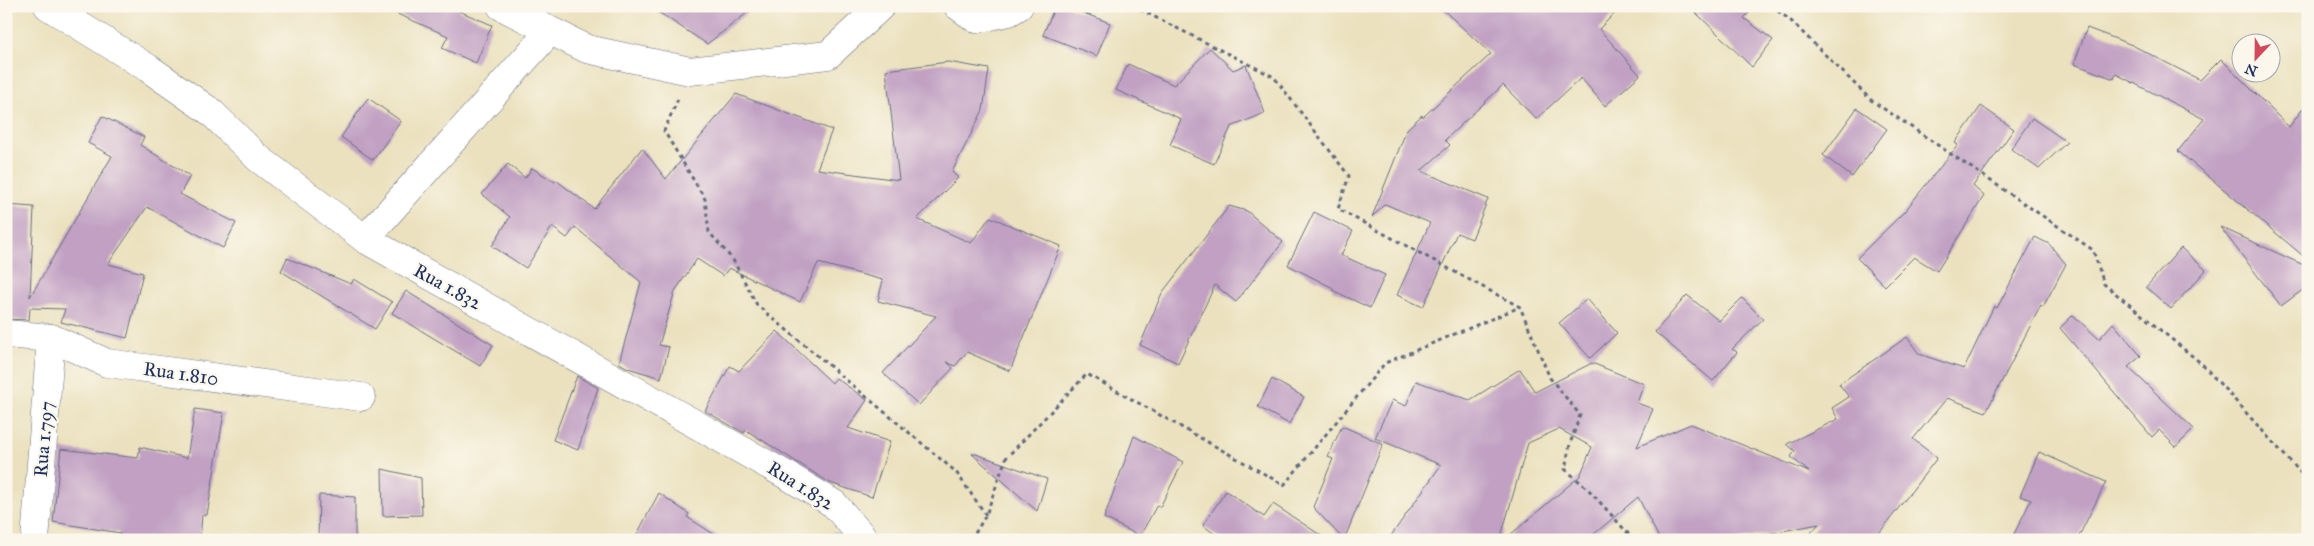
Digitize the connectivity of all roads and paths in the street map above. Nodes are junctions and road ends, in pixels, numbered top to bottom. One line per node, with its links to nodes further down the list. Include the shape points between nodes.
1 (48, 6): 10 (street, Rua 1.832, via 148,68 211,112 258,158)
2 (501, 6): 8 (street)
3 (881, 6): 9 (street, via 828,55)
4 (958, 6): 5 (street, via 976,19 1009,12)
5 (1018, 6)
6 (1133, 6): 11 (path, via 1274,77 1349,176 1338,209)
7 (1771, 6): 15 (path, via 1790,20 1871,100 2094,250 2104,284 2202,364)
8 (550, 31): 9 (street, via 587,50); 10 (street)
9 (690, 71): 16 (path, via 664,131 705,199 709,232 733,260 757,306 956,472)
10 (365, 239): 18 (street, Rua 1.832, via 788,476 834,504)
11 (1520, 307): 16 (path, via 1385,363 1284,485 1087,374 1006,458); 20 (path, via 1550,378 1580,415 1565,468)
12 (6, 334): 13 (street, Rua 1.810)
13 (51, 338): 14 (street, Rua 1.810, via 107,363); 17 (street, Rua 1.797)
14 (361, 397)
15 (2308, 481)
16 (986, 515): 19 (path)
17 (35, 540)
18 (863, 540)
19 (971, 540)
20 (1634, 540)

